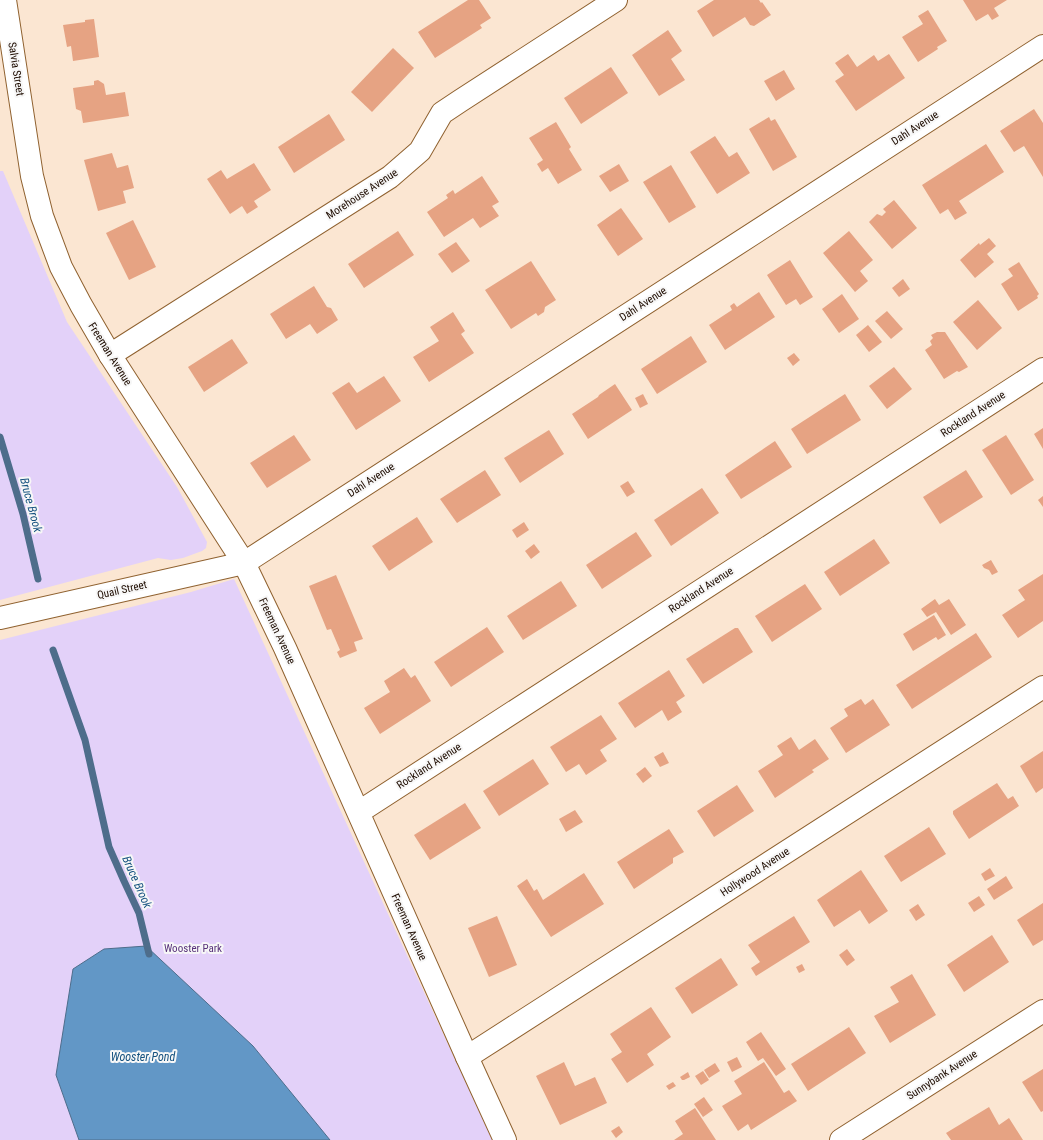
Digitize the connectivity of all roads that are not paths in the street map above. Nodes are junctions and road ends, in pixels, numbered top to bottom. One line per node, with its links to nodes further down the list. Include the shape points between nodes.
1 (5, 0): 4 (street, Salvia Street)
2 (616, 0): 5 (street, Morehouse Avenue, via 442,113 420,151 390,177)
3 (1043, 46): 7 (street, Dahl Avenue)
4 (27, 138): 5 (street, Freeman Avenue, via 32,176 42,216 61,267)
5 (110, 355): 7 (street, Freeman Avenue)
6 (1043, 369): 10 (street, Rockland Avenue)
7 (244, 563): 8 (street, Quail Street); 10 (street, Freeman Avenue)
8 (0, 618)
9 (1043, 687): 12 (street, Hollywood Avenue)
10 (359, 812): 12 (street, Freeman Avenue)
11 (1043, 1010): 14 (street, Sunnybank Avenue)
12 (467, 1057): 13 (street, Freeman Avenue)
13 (505, 1140)
14 (841, 1140)

